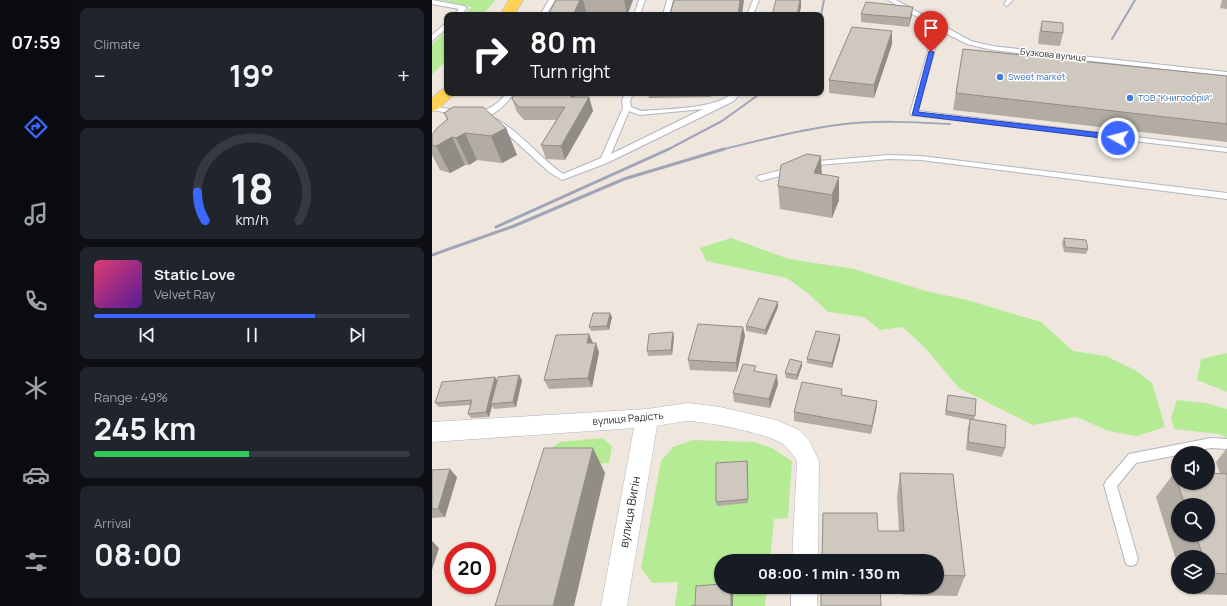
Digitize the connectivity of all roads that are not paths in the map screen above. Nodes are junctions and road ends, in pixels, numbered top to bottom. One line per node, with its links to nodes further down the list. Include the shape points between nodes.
1 (516, 0): 9 (main road)
2 (552, 0): 10 (lane)
3 (642, 0): 11 (lane)
4 (670, 0): 12 (lane)
5 (756, 0): 13 (lane)
6 (890, 0): 15 (lane, Бузкова вулиця)
7 (432, 2): 8 (lane, via 464,8)
8 (460, 12)
9 (509, 12)
10 (545, 12)
11 (638, 12)
12 (667, 12)
13 (751, 12)
14 (444, 27): 16 (lane)
15 (947, 31): 17 (lane, Бузкова вулиця, via 969,43 992,48); 26 (lane, via 935,37 914,114)
16 (432, 39)
17 (1227, 74)
18 (444, 96): 23 (main road)
19 (508, 96): 25 (lane, via 504,104 495,110)
20 (628, 96): 24 (lane)
21 (734, 96): 22 (lane, via 731,100)
22 (715, 106): 24 (lane, via 640,113); 27 (lane, via 651,140)
23 (432, 107): 25 (lane)
24 (627, 108): 27 (lane)
25 (473, 115): 27 (lane, via 500,123 540,161 562,177)
26 (1227, 150)
27 (604, 161)
28 (761, 178): 29 (lane, via 818,163 889,157 921,158)
29 (1227, 196)
30 (647, 418): 31 (street, вулиця Радість); 33 (street, вулиця Радість, via 688,412 720,416 776,430 791,437 801,446 808,461); 36 (street, вулиця Вигін)
31 (432, 432)
32 (1227, 444): 34 (lane, via 1211,443 1133,458 1110,485)
33 (805, 554)
34 (1131, 559)
35 (804, 594): 37 (street)
36 (614, 606)
37 (804, 606)

